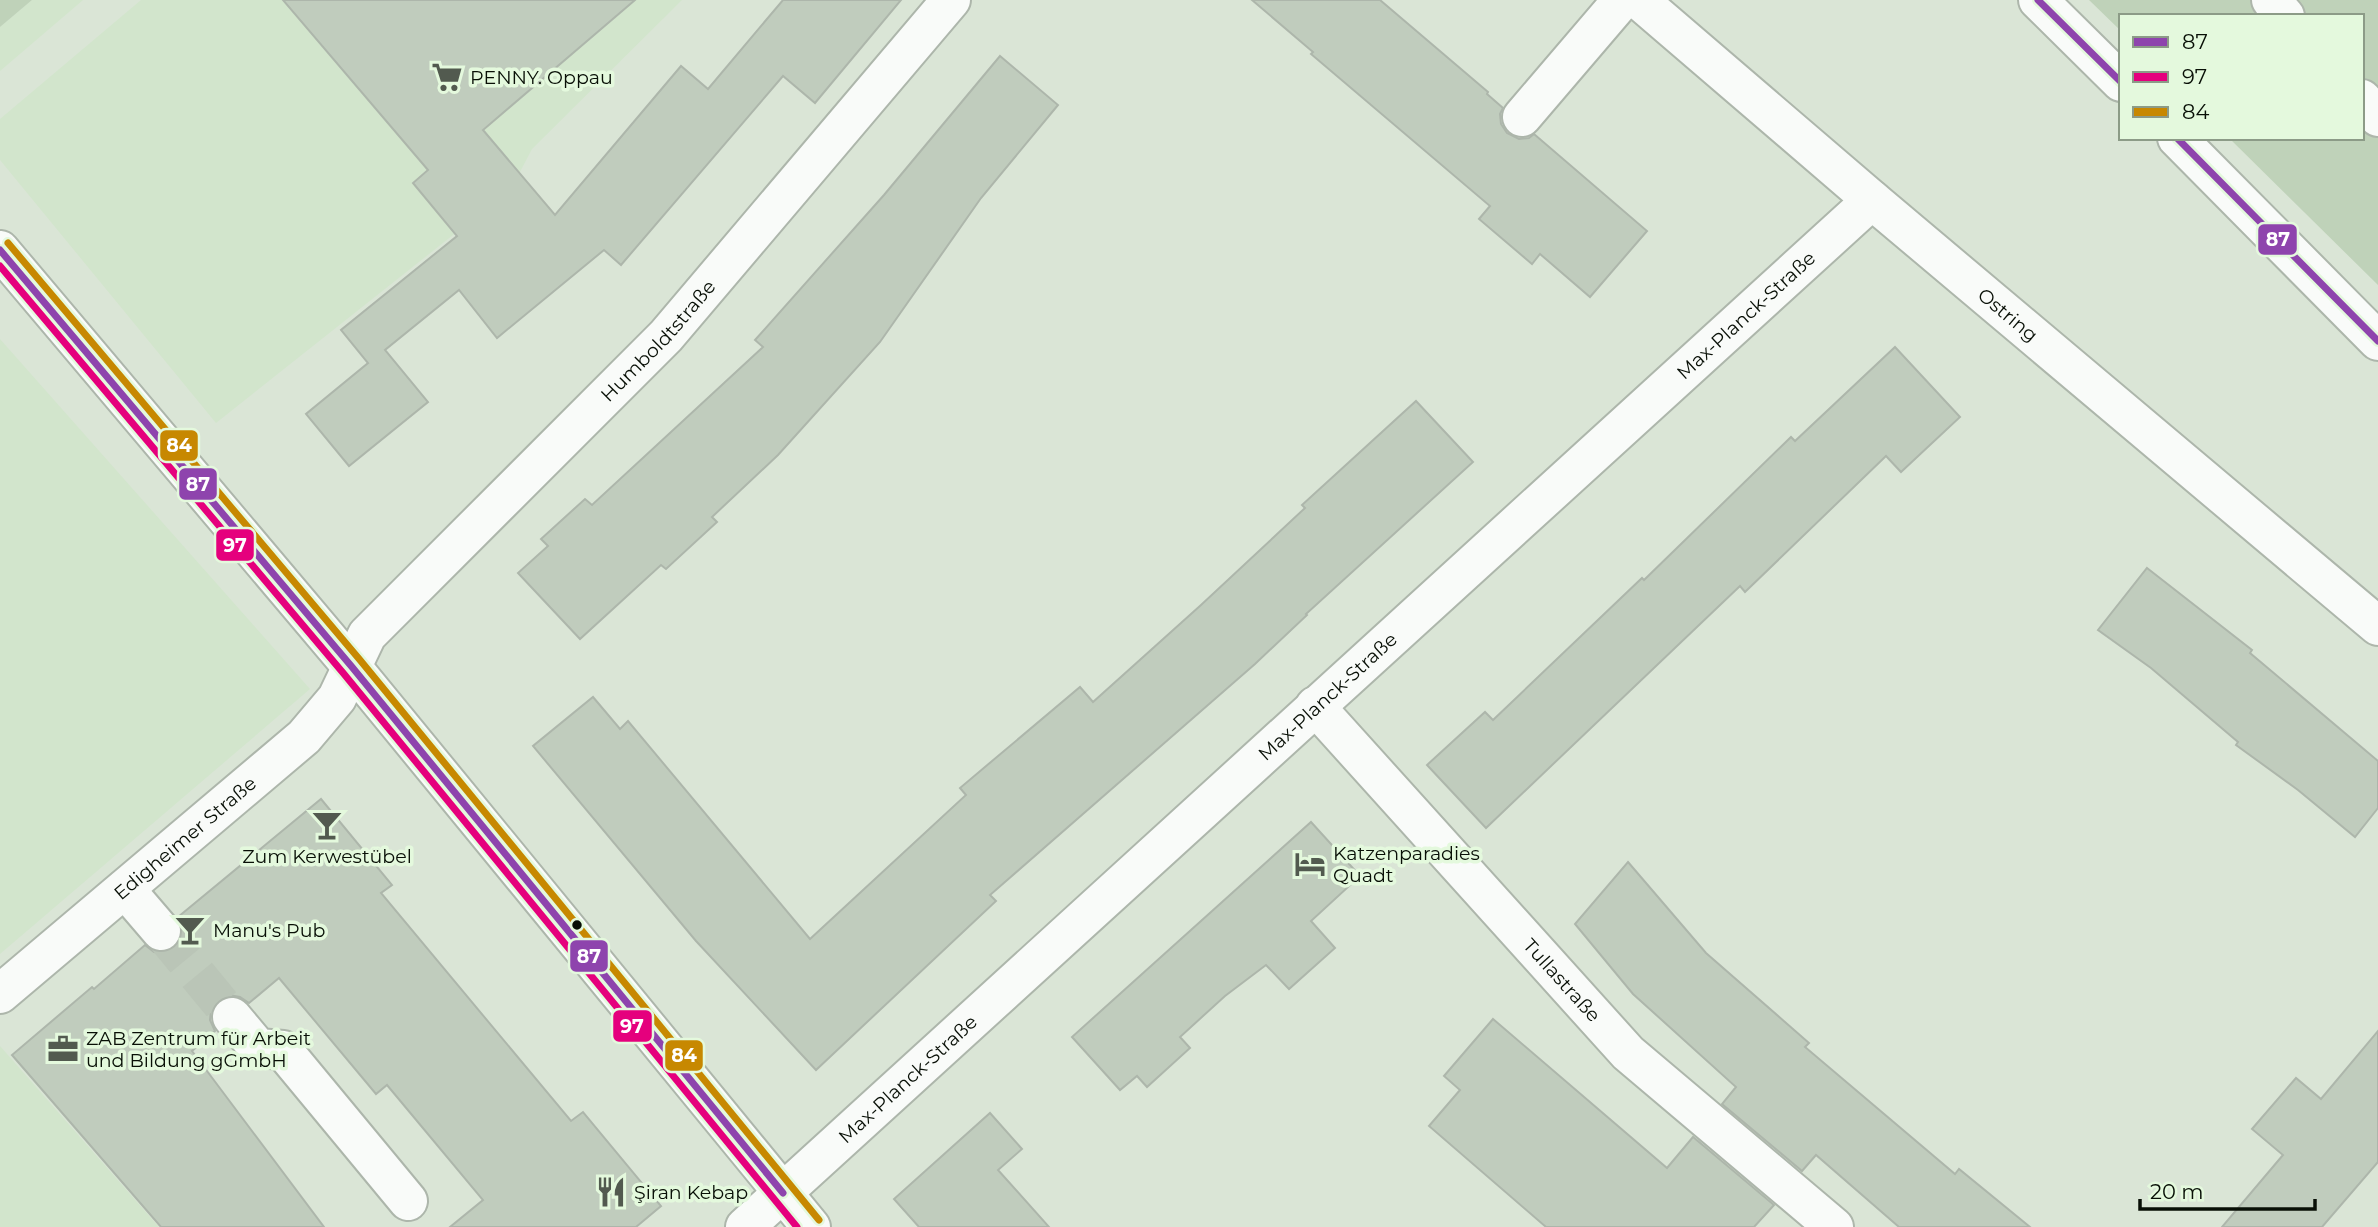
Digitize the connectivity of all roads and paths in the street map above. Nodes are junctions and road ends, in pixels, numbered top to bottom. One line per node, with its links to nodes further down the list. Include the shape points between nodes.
1 (951, 0): 16 (street, Humboldtstraße, via 666,336 389,611 367,635)
2 (1622, 0): 9 (street)
3 (1639, 0): 12 (street, Ostring)
4 (2038, 0): 7 (street)
5 (2271, 0): 6 (street)
6 (2283, 14)
7 (2119, 80)
8 (2364, 101): 10 (street)
9 (1522, 117)
10 (2378, 117)
11 (2179, 140): 14 (street)
12 (1871, 200): 15 (street, Ostring); 17 (street, Max-Planck-Straße)
13 (0, 250): 16 (street)
14 (2378, 341)
15 (2378, 625)
16 (352, 667): 18 (street, Edigheimer Straße, via 337,698 304,737); 22 (street)
17 (1315, 706): 22 (street, Max-Planck-Straße); 26 (street, Tullastraße, via 1628,1052)
18 (125, 889): 19 (street); 20 (street, Edigheimer Straße)
19 (161, 931)
20 (0, 994)
21 (232, 1017): 23 (street, via 258,1048 283,1050)
22 (783, 1193): 24 (street, Max-Planck-Straße); 25 (street)
23 (408, 1201)
24 (745, 1227)
25 (811, 1227)
26 (1834, 1227)

